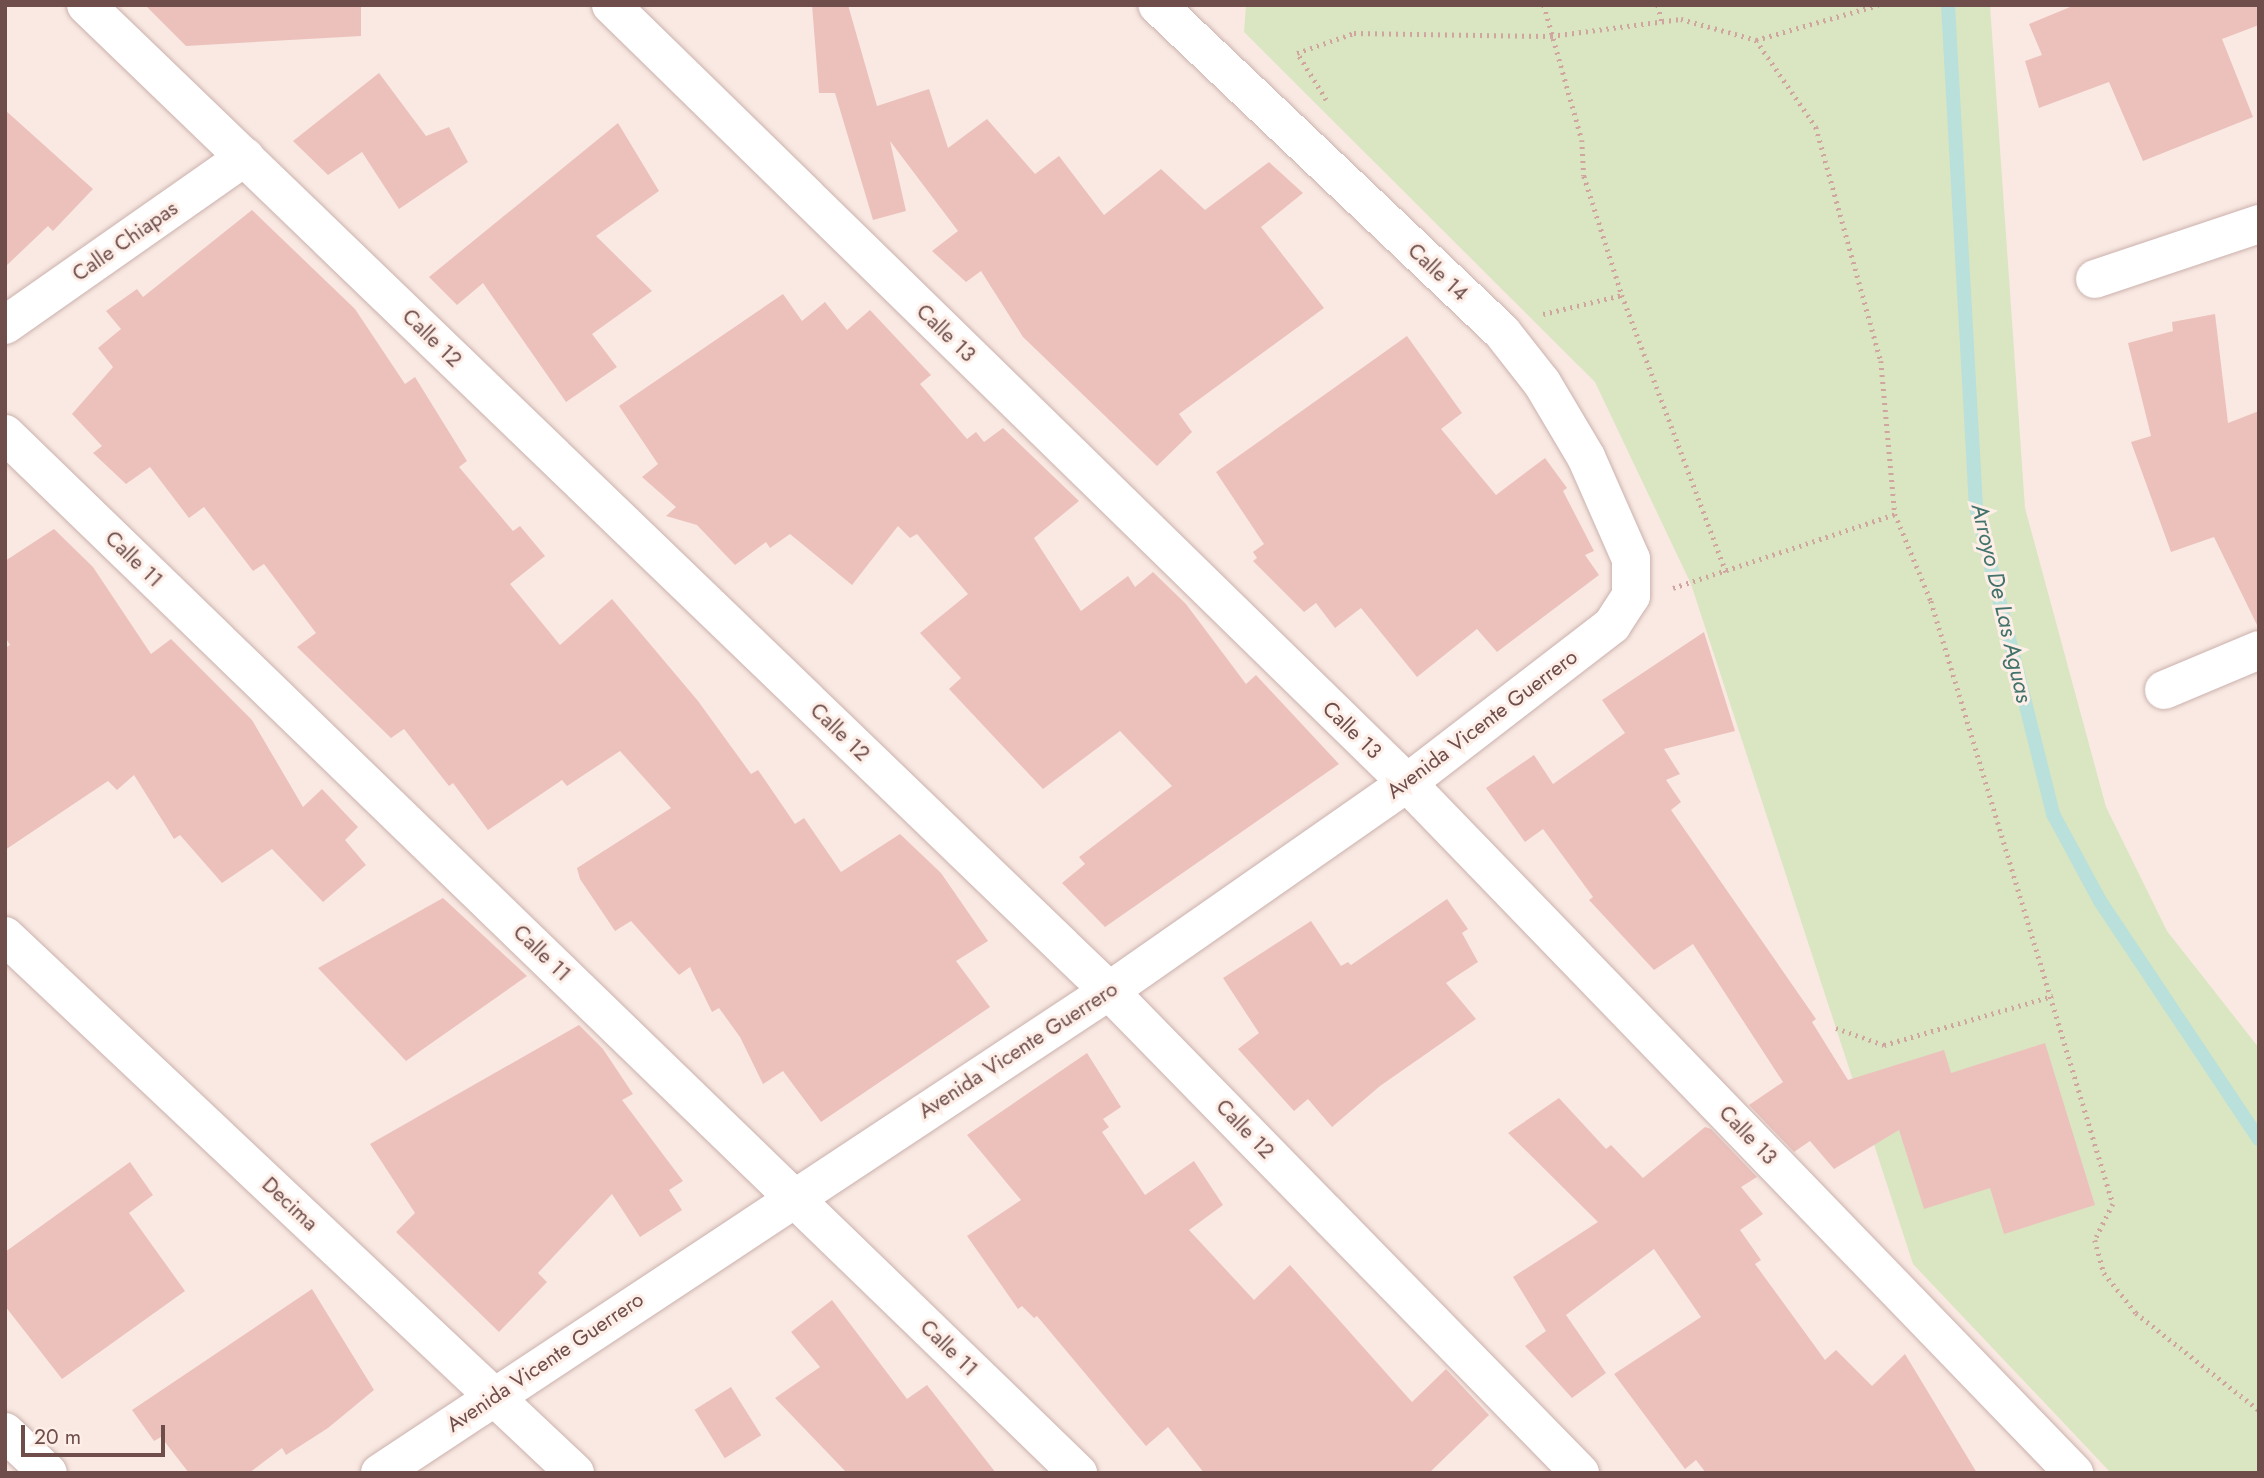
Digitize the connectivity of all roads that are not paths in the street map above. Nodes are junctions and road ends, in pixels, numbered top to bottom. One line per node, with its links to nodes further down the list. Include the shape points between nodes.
1 (86, 5): 4 (street, Calle 12)
2 (611, 5): 12 (street, Calle 13)
3 (1157, 5): 9 (street, Calle 14, via 1502,332 1542,383 1586,457 1631,559)
4 (245, 158): 7 (street, Calle Chiapas); 14 (street, Calle 12)
5 (2259, 224): 6 (street)
6 (2095, 278)
7 (5, 325)
8 (5, 434): 15 (street, Calle 11)
9 (1631, 596): 12 (street, Avenida Vicente Guerrero, via 1612,625)
10 (2259, 650): 11 (street)
11 (2164, 690)
12 (1407, 783): 14 (street, Avenida Vicente Guerrero); 23 (street, Calle 13)
13 (5, 936): 16 (street, Decima)
14 (1109, 990): 15 (street, Avenida Vicente Guerrero); 22 (street, Calle 12)
15 (795, 1197): 16 (street, Avenida Vicente Guerrero); 21 (street, Calle 11)
16 (493, 1396): 19 (street, Avenida Vicente Guerrero); 20 (street, Decima)
17 (5, 1432): 18 (street)
18 (48, 1473)
19 (380, 1473)
20 (575, 1473)
21 (1078, 1473)
22 (1580, 1473)
23 (2074, 1473)

